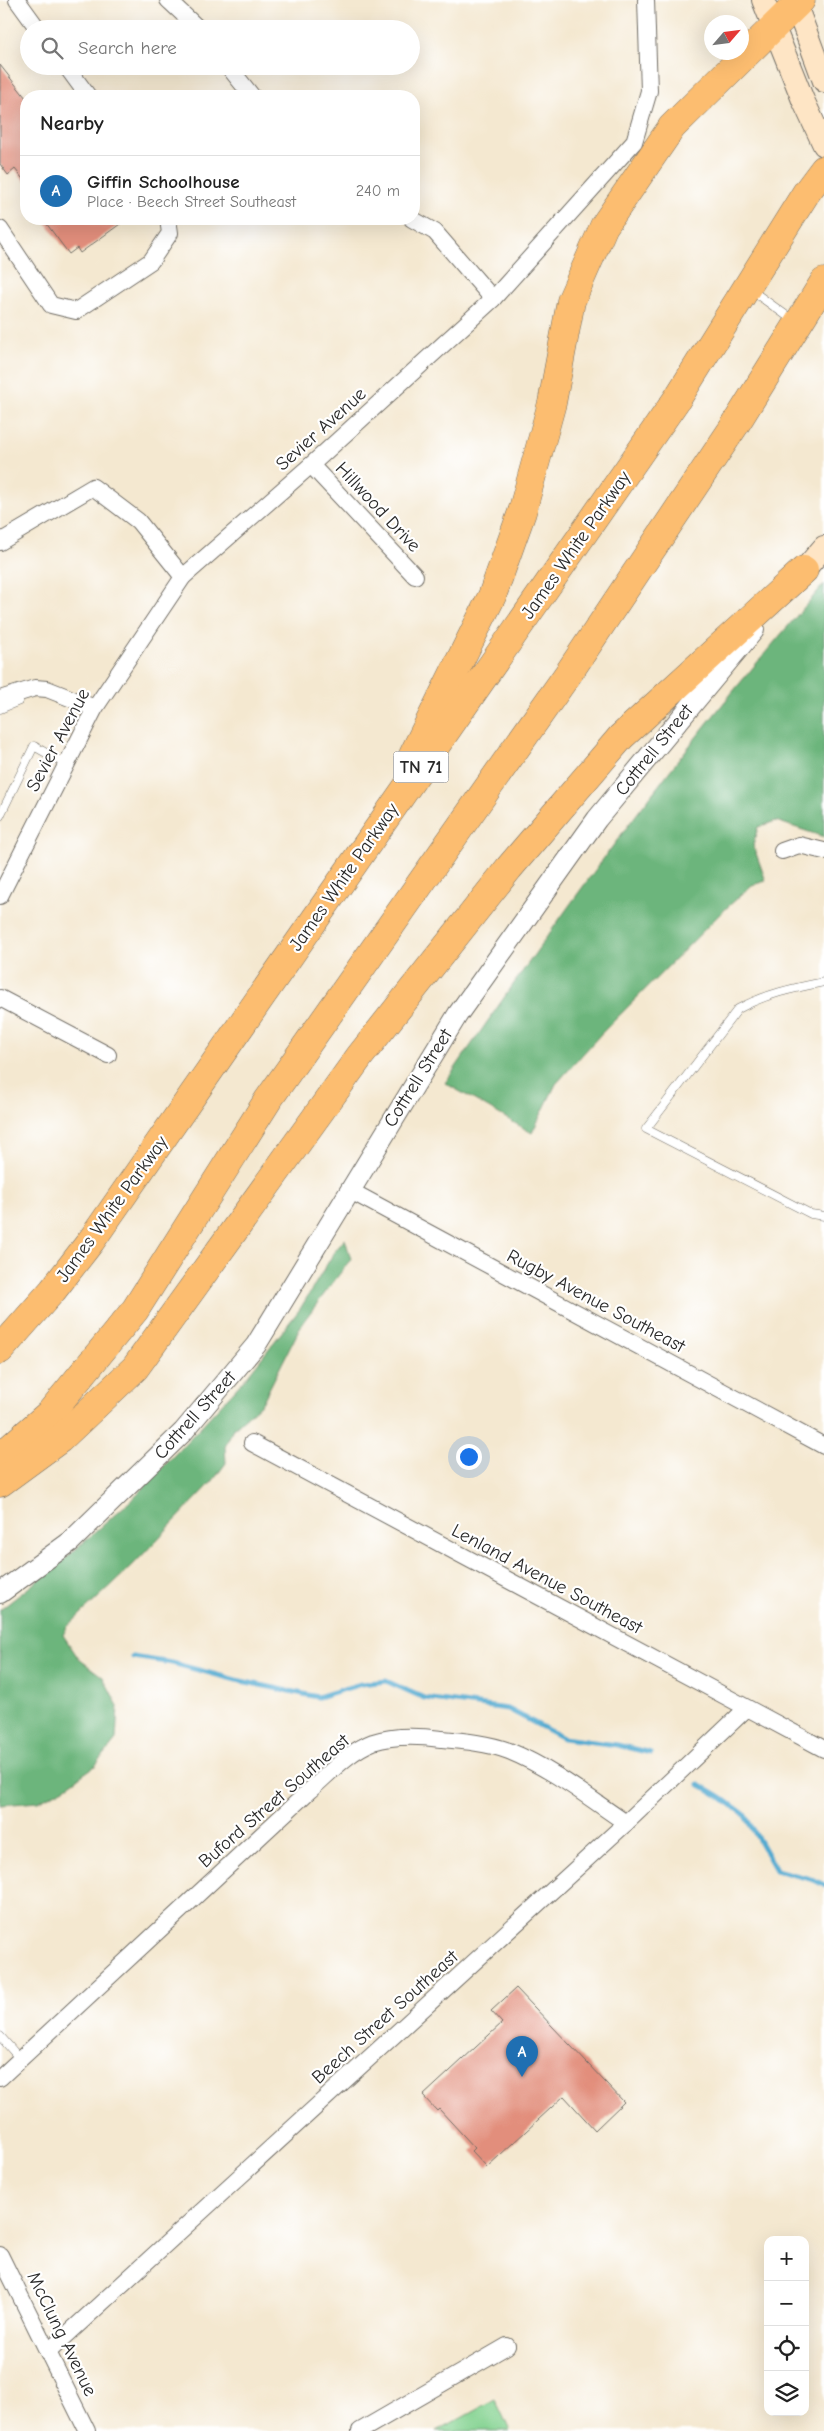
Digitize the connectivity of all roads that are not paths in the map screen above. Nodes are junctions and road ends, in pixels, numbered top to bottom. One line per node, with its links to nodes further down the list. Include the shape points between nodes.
1 (17, 0): 6 (street)
2 (168, 0): 7 (street)
3 (646, 0): 21 (street, Sevier Avenue, via 649,91 634,142)
4 (763, 0): 8 (main road)
5 (797, 2): 8 (highway); 11 (main road)
6 (31, 20)
7 (189, 20)
8 (772, 26): 14 (main road); 35 (highway, via 672,127 604,226 571,301 549,412 522,512 492,596)
9 (73, 75): 12 (street)
10 (235, 75): 13 (street)
11 (823, 78)
12 (84, 90)
13 (247, 90)
14 (824, 145)
15 (824, 170): 20 (highway, James White Parkway / TN 71)
16 (420, 224): 21 (street, via 435,232)
17 (169, 225): 18 (street, via 170,233 151,261 76,311 51,305)
18 (0, 229)
19 (824, 282): 22 (highway)
20 (747, 287): 22 (lane); 35 (highway, James White Parkway / TN 71, via 677,399)
21 (493, 298): 23 (street, Sevier Avenue)
22 (798, 324): 47 (highway, via 735,425 568,674 268,1100 135,1310 50,1413)
23 (312, 465): 27 (street, Hillwood Drive); 28 (street, Sevier Avenue)
24 (0, 542): 28 (street, via 93,487 138,521)
25 (824, 547): 26 (main road, Cottrell Street)
26 (804, 570): 42 (street, Cottrell Street, via 598,819 458,1014); 48 (highway, via 621,737 509,868 360,1056 134,1368 60,1439)
27 (415, 576)
28 (183, 577): 31 (street, Sevier Avenue)
29 (47, 689): 30 (street, via 35,688); 31 (street); 32 (lane)
30 (0, 699)
31 (95, 708): 33 (street, Sevier Avenue)
32 (0, 709)
33 (67, 765): 34 (lane, via 34,746); 38 (street, Sevier Avenue)
34 (0, 816)
35 (372, 838): 44 (highway, James White Parkway / TN 71, via 91,1241)
36 (782, 851): 37 (street, via 799,845)
37 (824, 851)
38 (0, 896)
39 (824, 982): 43 (lane, via 787,989 738,1008 646,1129 811,1214)
40 (0, 998): 41 (street)
41 (108, 1055)
42 (349, 1190): 46 (street, Rugby Avenue Southeast); 49 (street, Cottrell Street, via 256,1345 183,1432 70,1542)
43 (824, 1216)
44 (0, 1350)
45 (252, 1443): 50 (street, Lenland Avenue Southeast)
46 (824, 1446)
47 (0, 1457)
48 (0, 1483)
49 (0, 1593)
50 (746, 1708): 51 (street, Lenland Avenue Southeast); 52 (street, Beech Street Southeast)
51 (824, 1750)
52 (626, 1823): 54 (street, Buford Street Southeast, via 536,1764 508,1751 432,1738 403,1737 374,1742 354,1752 309,1791); 58 (street, Beech Street Southeast)
53 (0, 2036): 54 (lane)
54 (21, 2060): 55 (street, Buford Street Southeast)
55 (0, 2078)
56 (0, 2255): 58 (street, McClung Avenue)
57 (507, 2346): 60 (street)
58 (48, 2352): 59 (street, McClung Avenue)
59 (87, 2431)
60 (360, 2431)

